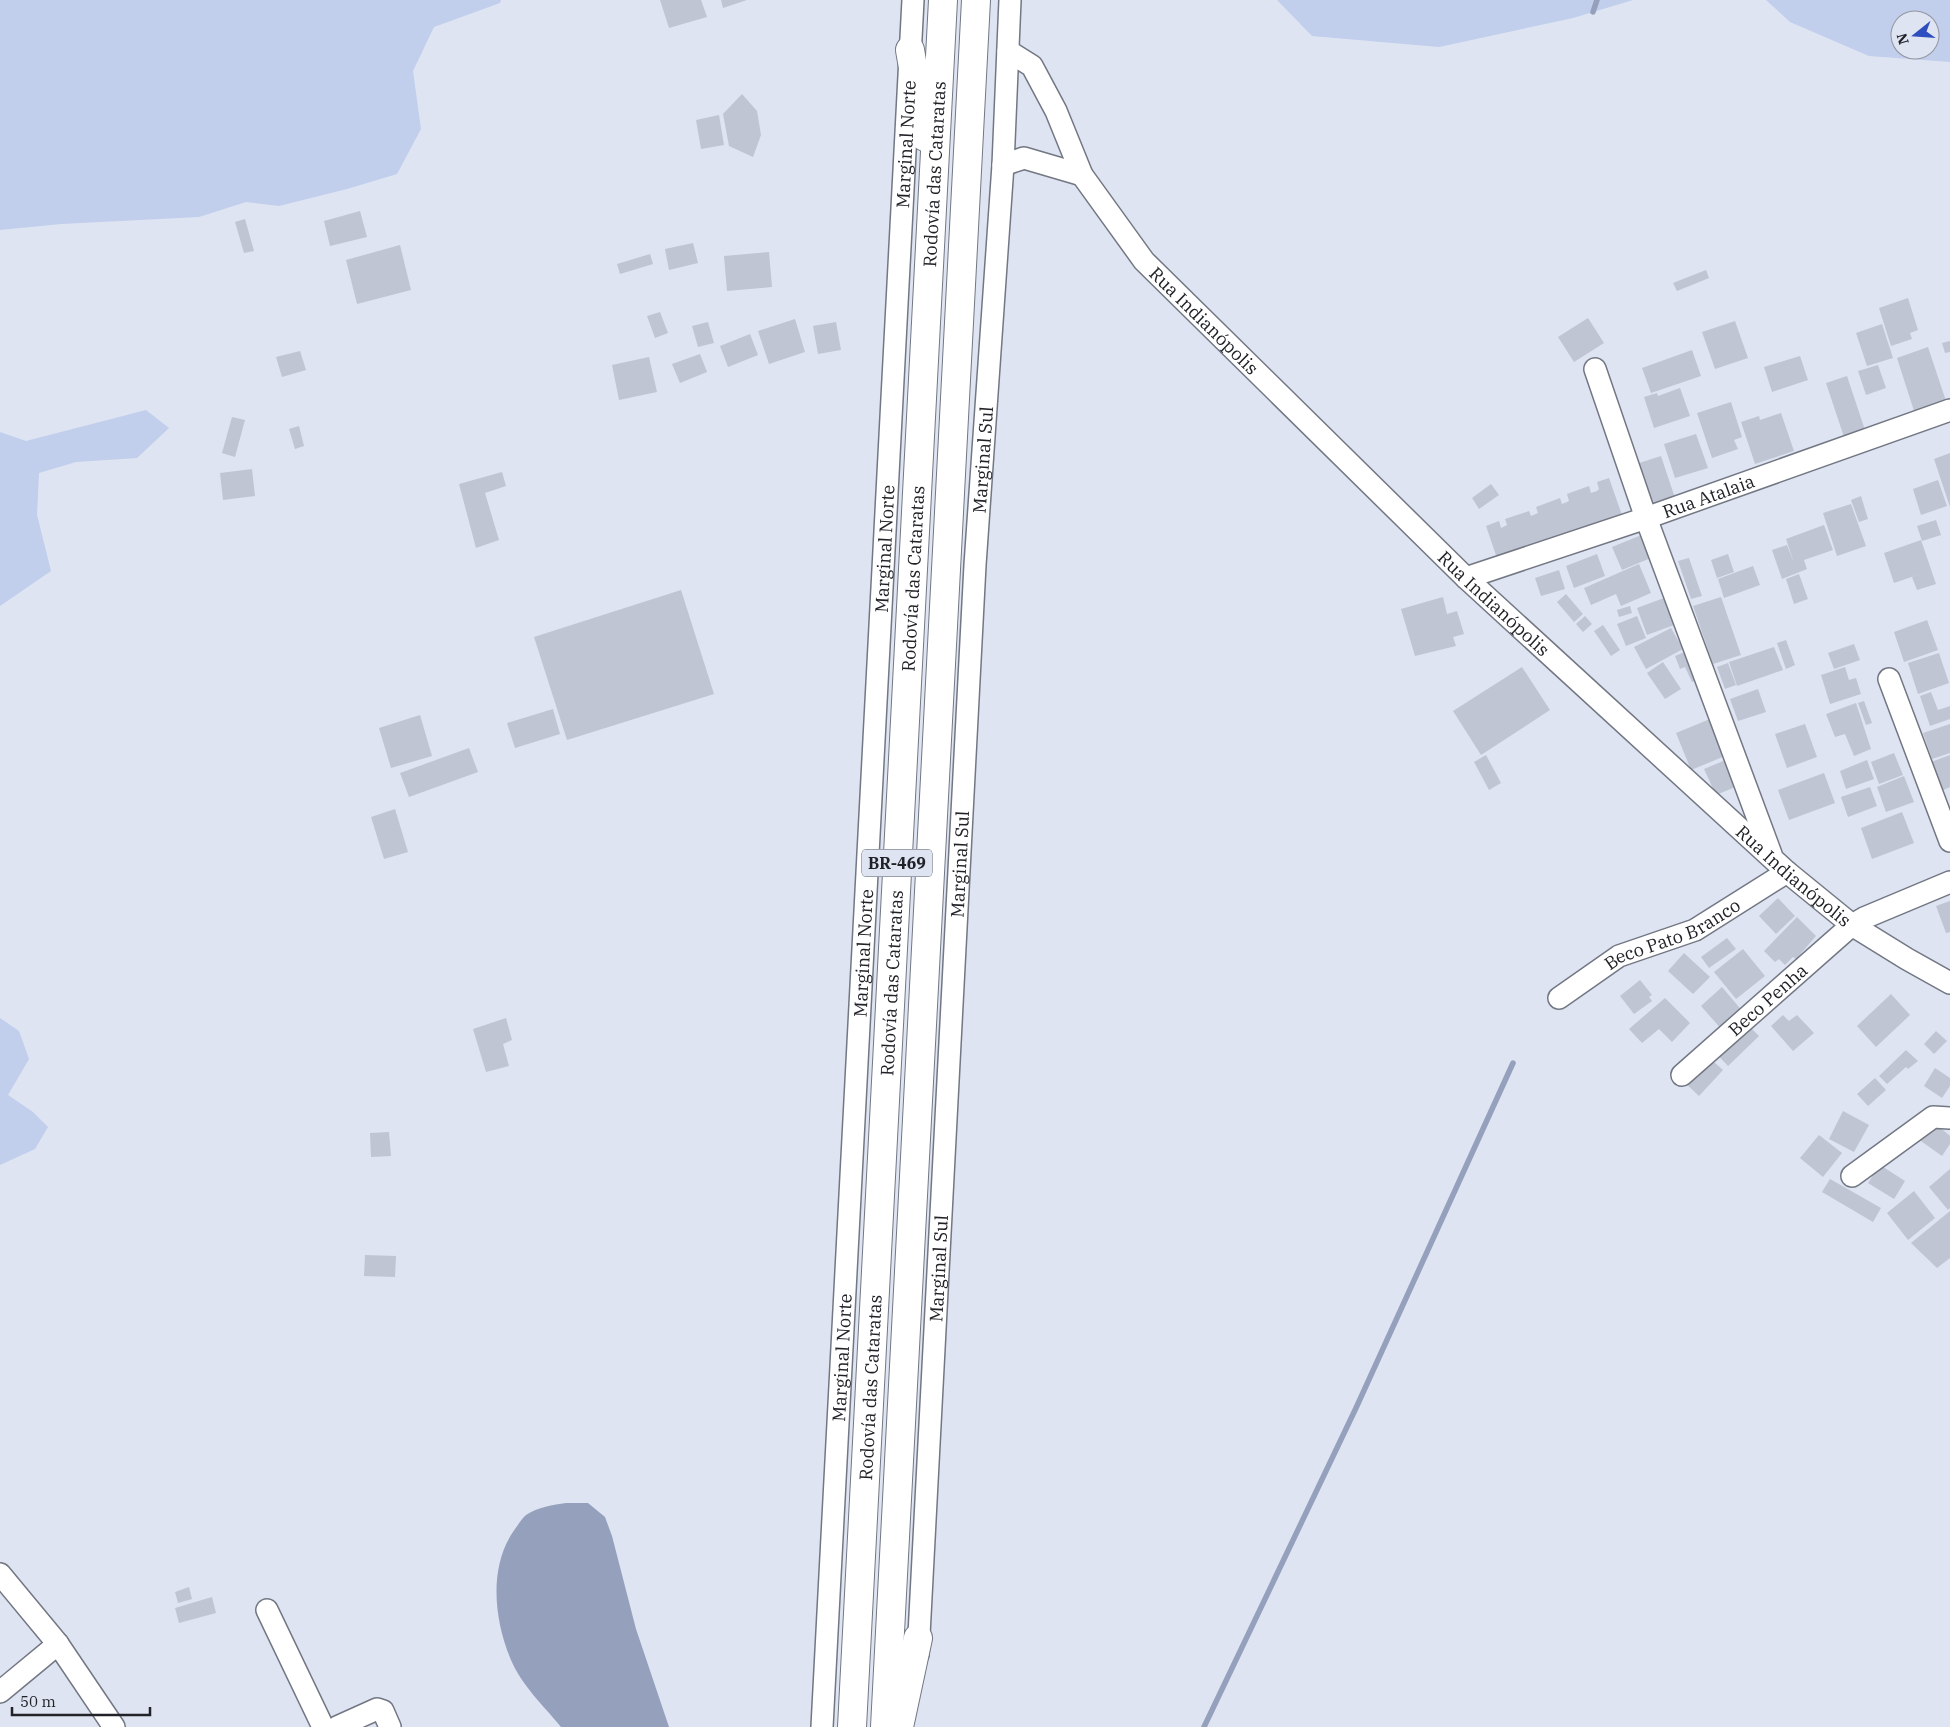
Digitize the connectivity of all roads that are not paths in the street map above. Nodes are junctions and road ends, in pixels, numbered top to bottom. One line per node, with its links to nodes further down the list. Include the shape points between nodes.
1 (913, 0): 7 (street, Marginal Norte)
2 (943, 0): 11 (highway, Rodovía das Cataratas / BR-469)
3 (976, 0): 6 (highway, Rodovía das Cataratas / BR-469)
4 (988, 0): 6 (highway)
5 (1010, 0): 8 (street, Marginal Sul)
6 (974, 48): 37 (highway, Rodovía das Cataratas / BR-469)
7 (910, 50): 11 (highway); 35 (street, Marginal Norte)
8 (1008, 51): 9 (street, Marginal Sul); 10 (street, Rua Indianópolis, via 1032,66 1056,111)
9 (1003, 165): 10 (street, via 1024,158); 28 (street, Marginal Sul, via 974,565)
10 (1082, 175): 15 (street, Rua Indianópolis, via 1144,261)
11 (933, 187): 36 (highway, Rodovía das Cataratas / BR-469)
12 (1595, 369): 14 (street)
13 (1950, 410): 14 (street, Rua Atalaia)
14 (1646, 518): 15 (street, Rua Atalaia); 18 (street)
15 (1466, 578): 18 (street, Rua Indianópolis)
16 (1889, 679): 17 (street)
17 (1950, 841)
18 (1780, 866): 20 (street, Rua Indianópolis); 22 (street, Beco Pato Branco, via 1695,930 1618,956)
19 (1950, 882): 20 (street, Beco Penha)
20 (1852, 925): 21 (street, Rua Indianópolis); 23 (street, Beco Penha)
21 (1950, 983)
22 (1559, 998)
23 (1682, 1075)
24 (1950, 1118): 25 (street, via 1933,1117)
25 (1852, 1176)
26 (0, 1574): 29 (street)
27 (267, 1610): 32 (street)
28 (918, 1638): 38 (highway); 39 (street, Marginal Sul)
29 (58, 1644): 30 (street); 31 (street)
30 (0, 1692)
31 (114, 1727)
32 (323, 1727)
33 (337, 1727): 34 (street, via 377,1709 383,1711)
34 (390, 1727)
35 (822, 1727)
36 (852, 1727)
37 (885, 1727)
38 (899, 1727)
39 (914, 1727)

